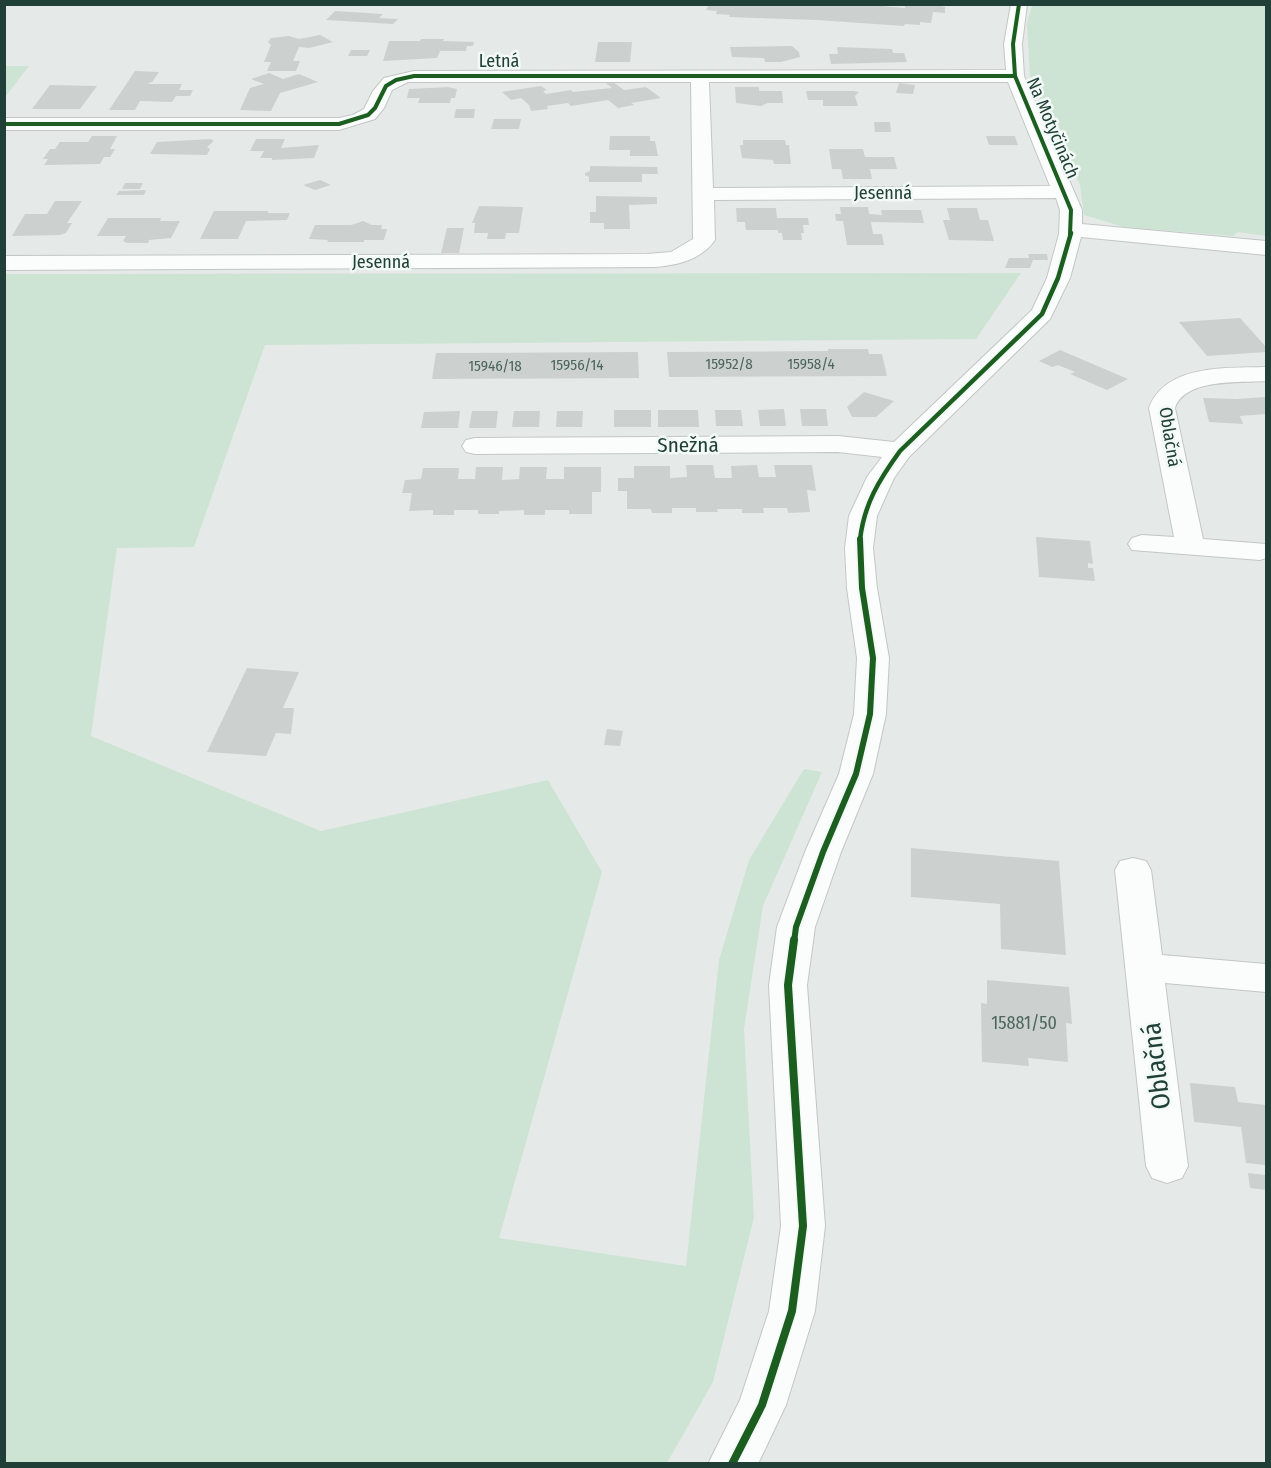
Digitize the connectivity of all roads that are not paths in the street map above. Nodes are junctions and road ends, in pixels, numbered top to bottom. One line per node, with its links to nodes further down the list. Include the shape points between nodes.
1 (1019, 4): 3 (street, Na Motyčinách, via 1013,44)
2 (700, 76): 3 (street, Letná); 4 (street, Letná, via 405,78 385,86 374,109 366,116 328,126); 6 (street, Jesenná)
3 (1015, 76): 5 (street, Na Motyčinách)
4 (4, 124)
5 (1063, 192): 6 (street, Jesenná); 7 (street, Na Motyčinách, via 1071,210)
6 (703, 194): 9 (street, Jesenná, via 704,240 686,254 661,260)
7 (1072, 230): 8 (street); 12 (street, via 1053,294 1042,314)
8 (1266, 248)
9 (4, 263)
10 (1266, 374): 14 (street, Oblačná, via 1196,380 1174,388 1162,401)
11 (475, 447): 12 (street, Snežná, via 838,444)
12 (900, 451): 20 (street, via 881,477 863,516 859,548 861,588 873,658 870,714 856,774 822,852 796,927 788,985 803,1226 792,1311 762,1405)
13 (1142, 543): 14 (street)
14 (1190, 547): 15 (street)
15 (1260, 551)
16 (1133, 870): 17 (street, Oblačná)
17 (1144, 967): 18 (street); 19 (street, Oblačná)
18 (1266, 978)
19 (1167, 1166)
20 (732, 1464)

